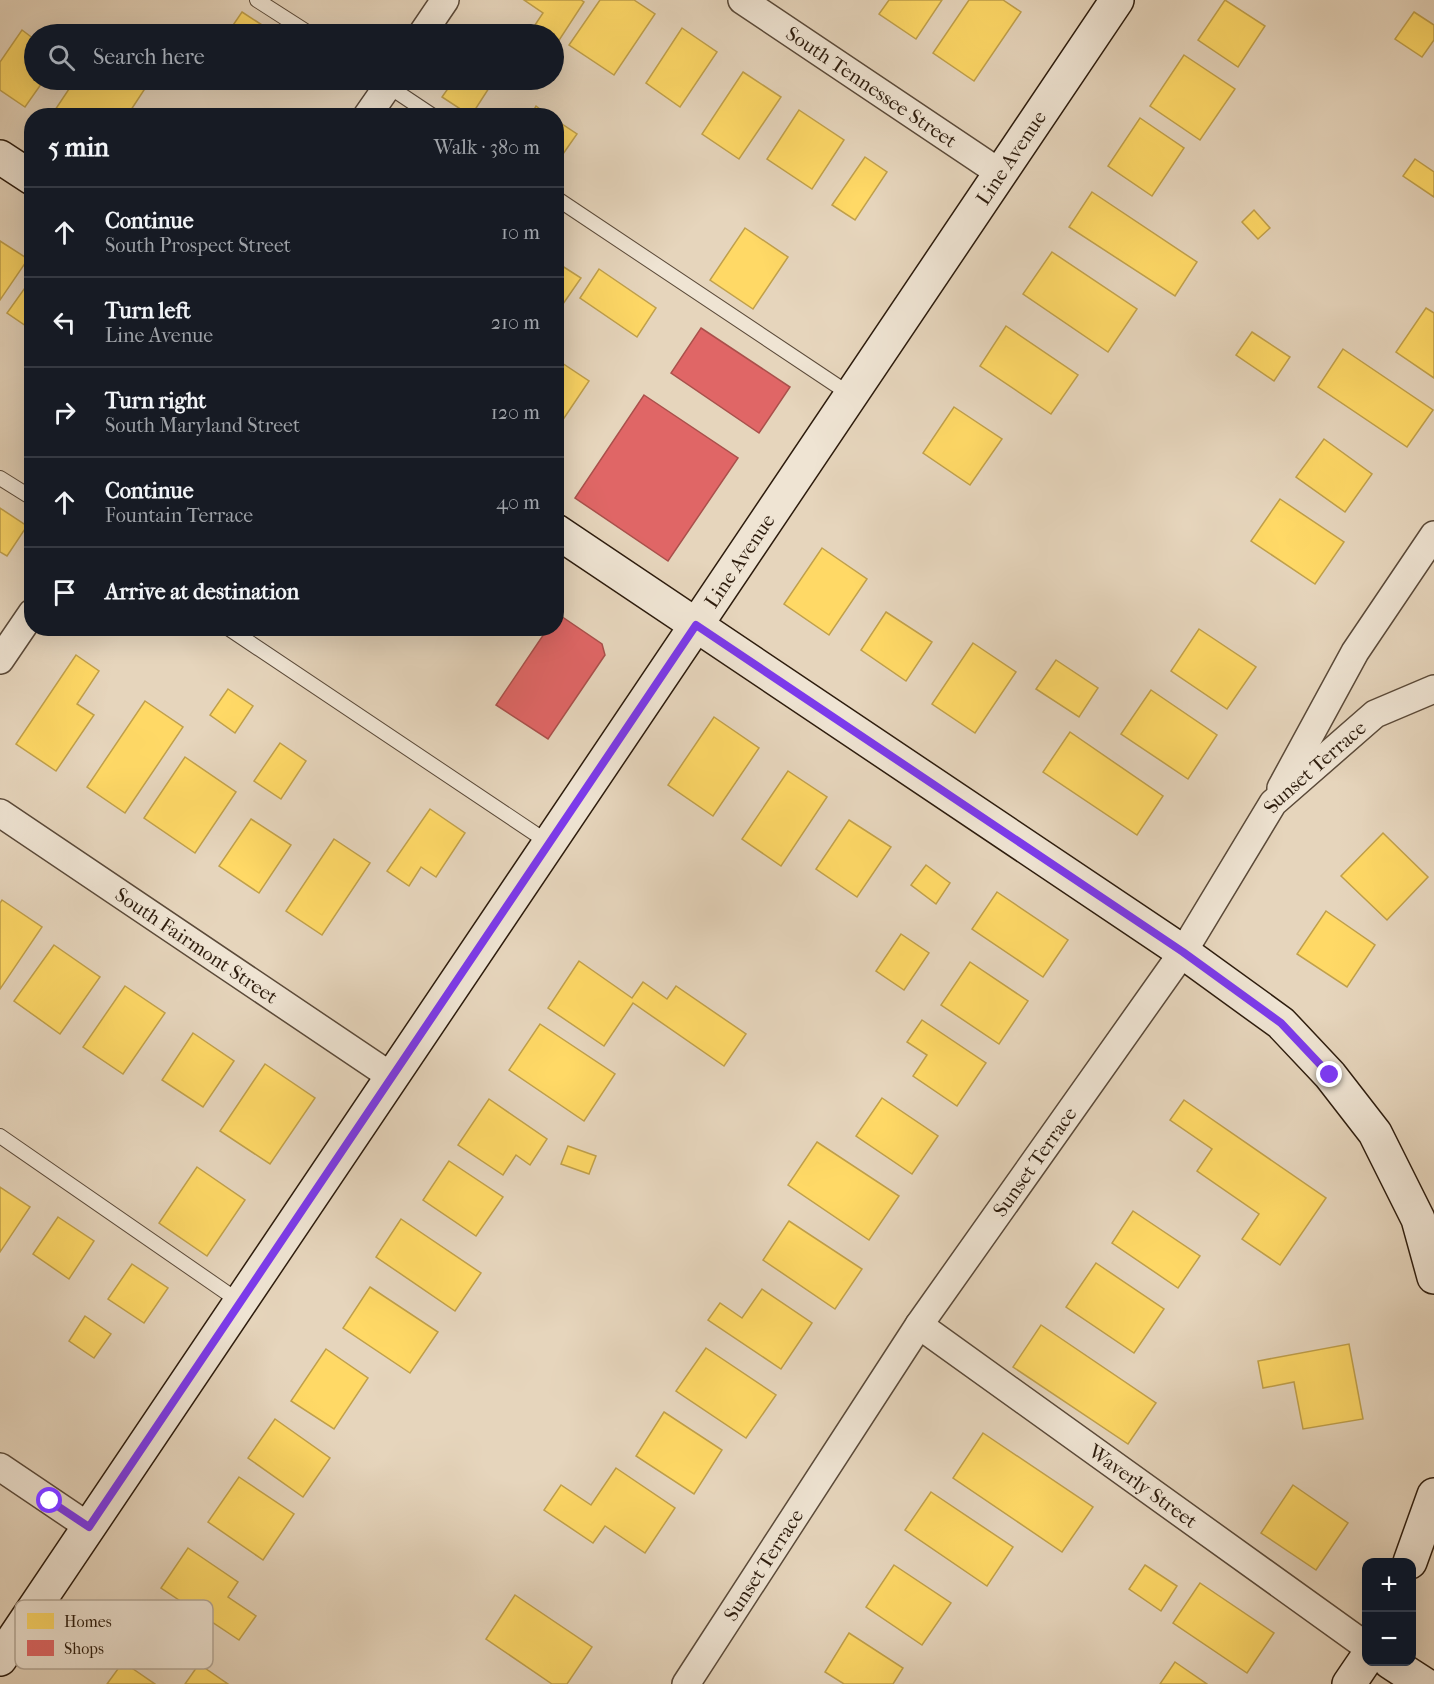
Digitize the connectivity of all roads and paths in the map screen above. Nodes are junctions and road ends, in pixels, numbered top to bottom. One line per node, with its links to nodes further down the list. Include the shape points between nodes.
1 (257, 0): 5 (lane)
2 (445, 0): 6 (street)
3 (742, 0): 13 (street, South Tennessee Street)
4 (1117, 0): 13 (main road, Line Avenue)
5 (294, 24)
6 (429, 24)
7 (382, 90): 9 (street)
8 (397, 90): 10 (lane)
9 (371, 108)
10 (422, 108)
11 (0, 157): 12 (main road)
12 (24, 173)
13 (1000, 173): 15 (main road, Line Avenue)
14 (564, 203): 15 (lane)
15 (851, 395): 21 (main road, Line Avenue)
16 (0, 478): 17 (lane)
17 (24, 493)
18 (1434, 535): 25 (street, via 1355,652)
19 (564, 536): 21 (main road)
20 (24, 625): 23 (street)
21 (696, 625): 27 (main road, Line Avenue); 28 (main road)
22 (240, 636): 27 (lane)
23 (0, 660)
24 (1434, 689): 25 (street, Sunset Terrace, via 1375,714)
25 (1273, 803): 28 (street, Sunset Terrace)
26 (0, 813): 29 (street, South Fairmont Street)
27 (549, 843): 29 (main road, Line Avenue)
28 (1183, 952): 31 (main road, via 1281,1023 1330,1075 1375,1133); 34 (street, Sunset Terrace)
29 (392, 1077): 33 (main road, Line Avenue)
30 (0, 1136): 33 (lane)
31 (1426, 1215): 32 (main road)
32 (1434, 1277)
33 (240, 1302): 37 (main road, Line Avenue)
34 (920, 1325): 41 (street, Waverly Street); 45 (street, Sunset Terrace)
35 (0, 1467): 37 (street)
36 (1434, 1495): 38 (main road)
37 (89, 1527): 39 (main road, Line Avenue)
38 (1412, 1558)
39 (40, 1600)
40 (15, 1637): 42 (main road, Line Avenue)
41 (1362, 1643)
42 (0, 1659)
43 (1362, 1665): 46 (main road)
44 (1396, 1666): 47 (main road)
45 (686, 1684)
46 (1349, 1684)
47 (1424, 1684)

